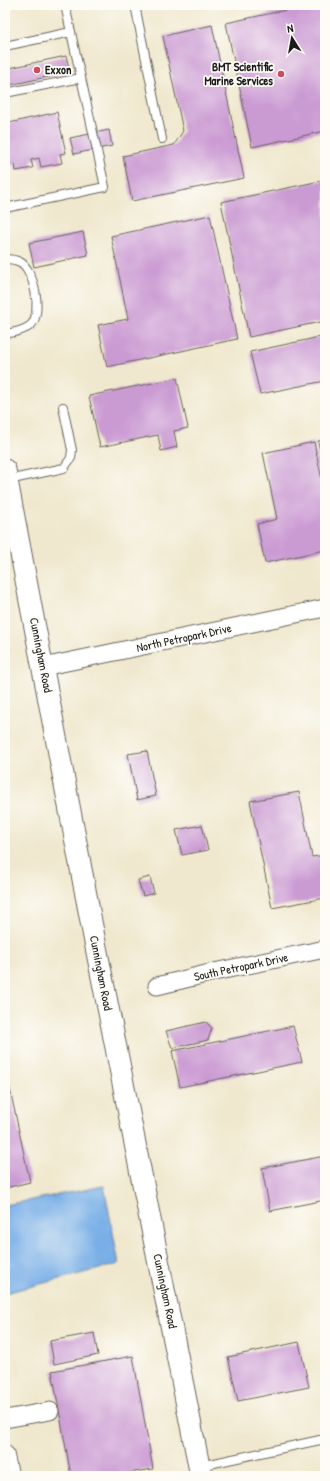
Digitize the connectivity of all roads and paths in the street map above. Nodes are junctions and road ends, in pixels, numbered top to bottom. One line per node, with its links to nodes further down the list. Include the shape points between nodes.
1 (65, 5): 3 (lane)
2 (135, 5): 7 (lane)
3 (71, 32): 4 (lane); 5 (lane)
4 (5, 46)
5 (81, 78): 6 (lane); 8 (lane, via 105,187)
6 (5, 93)
7 (162, 139)
8 (5, 208)
9 (5, 259): 10 (lane, via 21,262 28,271 35,289 37,306 36,317 31,325)
10 (5, 334)
11 (63, 406): 12 (lane, via 72,450 71,458 64,468)
12 (6, 475): 14 (street, Cunningham Road)
13 (325, 608): 14 (street, North Petropark Drive)
14 (43, 667): 21 (street, Cunningham Road)
15 (325, 949): 16 (street, South Petropark Drive)
16 (157, 986)
17 (50, 1411): 18 (street)
18 (5, 1419)
19 (320, 1440): 21 (lane)
20 (5, 1454): 22 (street)
21 (200, 1471)
22 (10, 1476)

